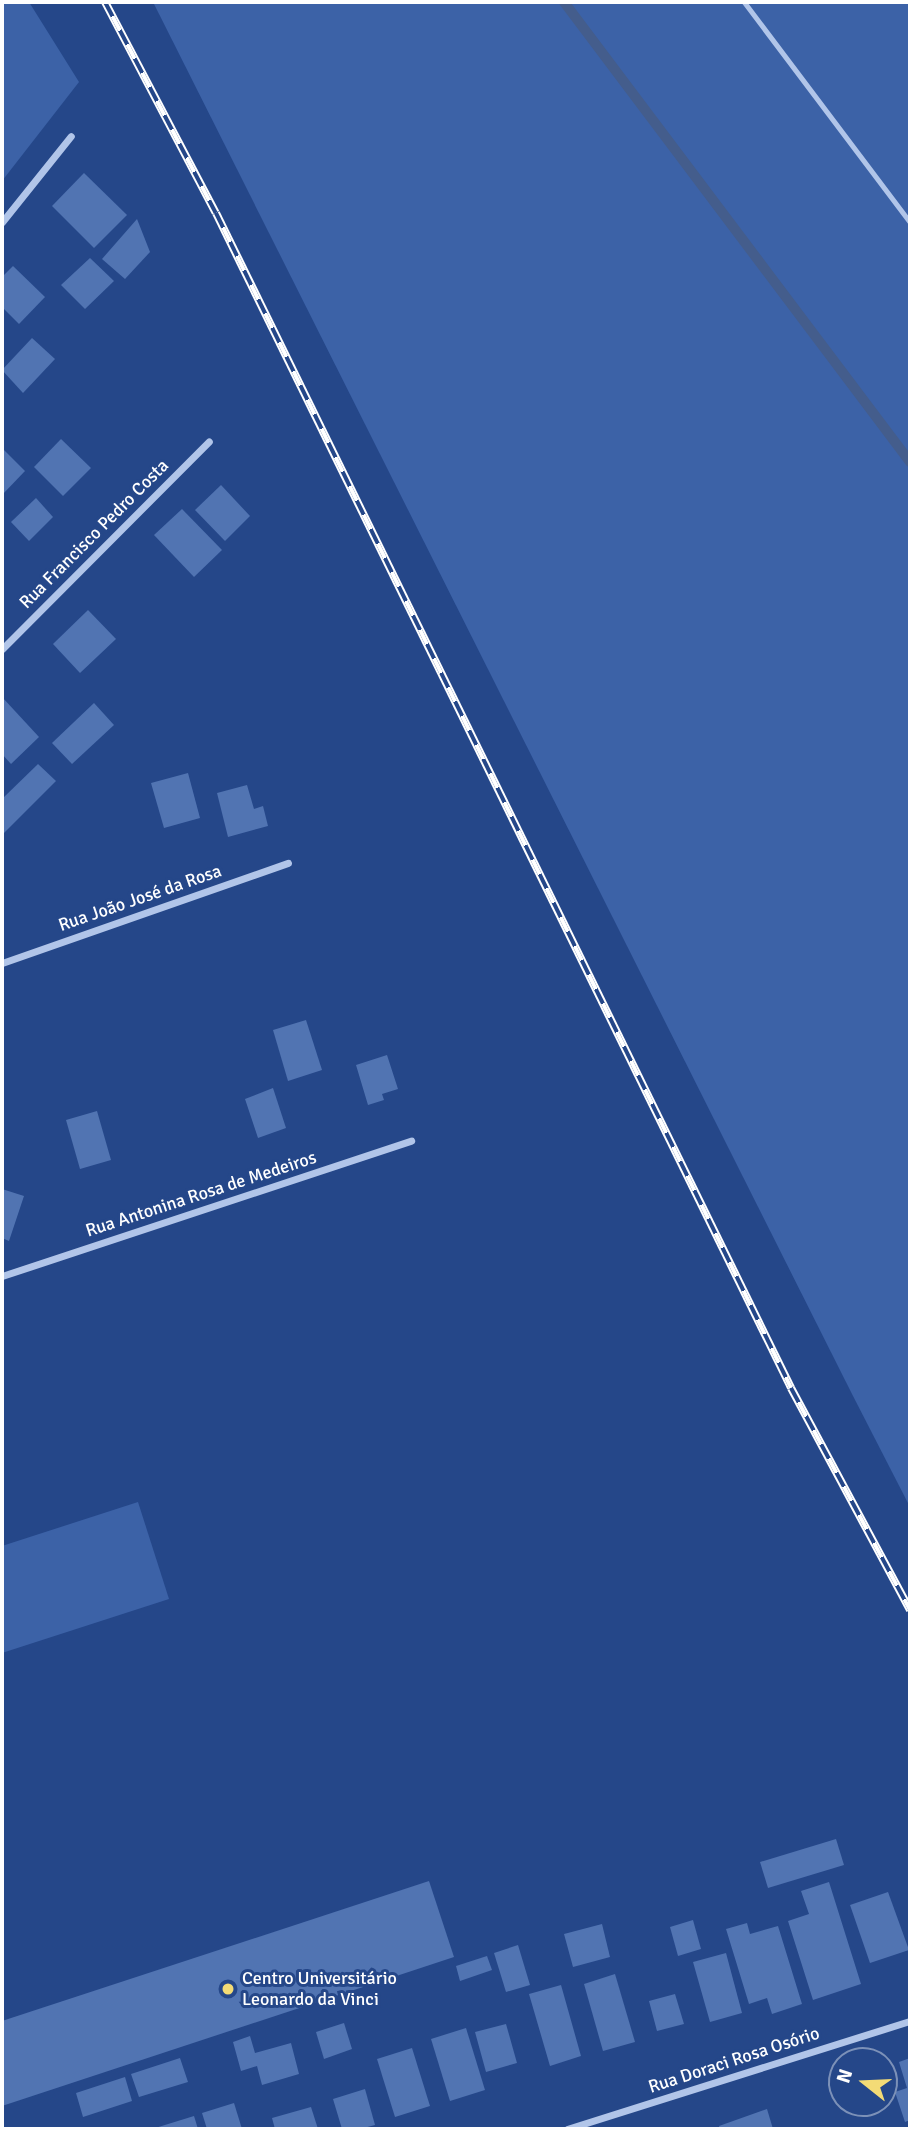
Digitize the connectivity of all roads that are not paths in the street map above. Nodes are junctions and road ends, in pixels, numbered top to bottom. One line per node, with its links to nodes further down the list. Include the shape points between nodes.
1 (744, 2): 4 (lane)
2 (71, 136): 3 (street)
3 (2, 222)
4 (910, 222)
5 (209, 441): 6 (street, Rua Francisco Pedro Costa)
6 (2, 649)
7 (288, 863): 8 (street, Rua João José da Rosa)
8 (2, 963)
9 (411, 1141): 10 (street, Rua Antonina Rosa de Medeiros)
10 (2, 1276)
11 (910, 2021): 12 (street, Rua Doraci Rosa Osório)
12 (567, 2129)

